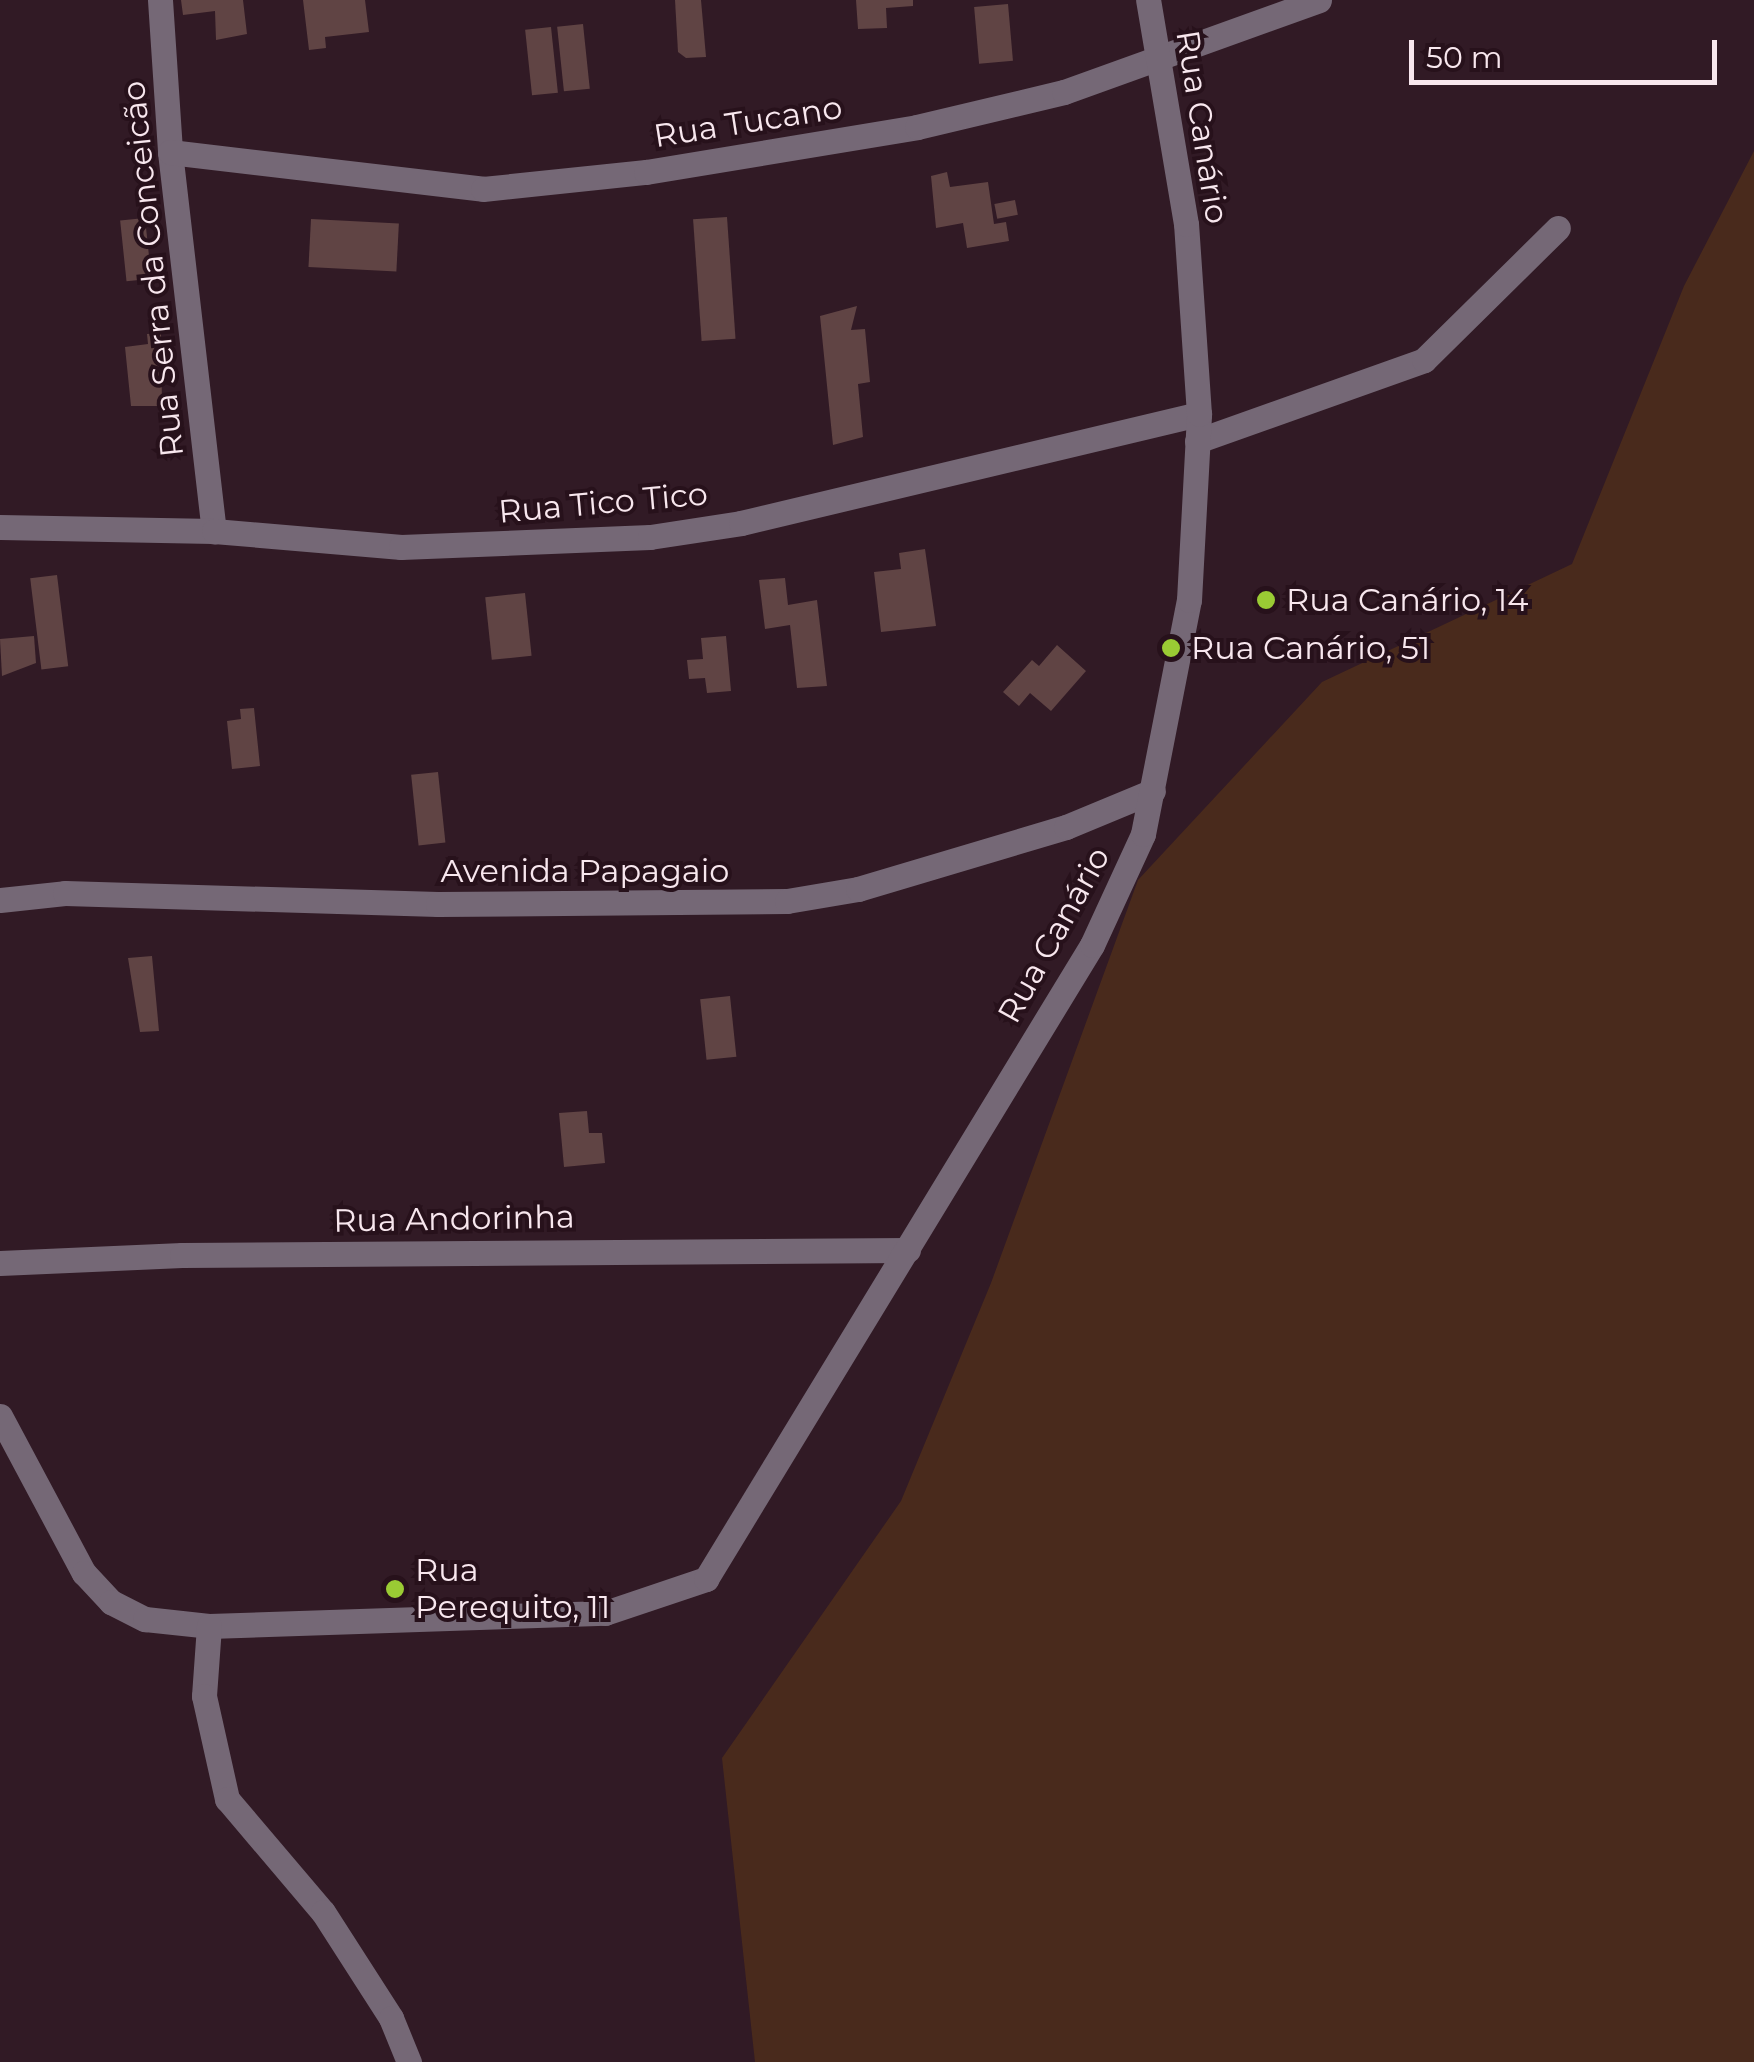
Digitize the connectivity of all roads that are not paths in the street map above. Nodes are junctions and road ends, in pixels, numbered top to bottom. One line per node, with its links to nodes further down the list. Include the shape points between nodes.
1 (160, 0): 5 (street, Rua Serra da Conceicão)
2 (1148, 0): 4 (street, Rua Canário)
3 (1320, 0): 4 (street, Rua Tucano)
4 (1161, 53): 5 (street, Rua Tucano, via 1064,92 917,127 646,172 501,188); 7 (street, Rua Canário, via 1186,224)
5 (170, 152): 10 (street, Rua Serra da Conceicão)
6 (1558, 228): 8 (street, via 1424,360)
7 (1199, 414): 8 (street, Rua Canário); 10 (street, Rua Tico Tico, via 742,523 650,537 400,547)
8 (1197, 441): 11 (street, Rua Canário, via 1189,600)
9 (0, 527): 10 (street, Rua Tico Tico)
10 (214, 531)
11 (1153, 791): 12 (street, Avenida Papagaio, via 1066,827 858,888 788,901 438,904 65,893); 13 (street, Rua Canário, via 1129,874 1101,927)
12 (0, 900)
13 (908, 1250): 14 (street, Rua Andorinha, via 182,1254); 16 (street, Rua Canário, via 706,1579 605,1613)
14 (0, 1263)
15 (0, 1416): 16 (street, via 84,1574 111,1602 145,1619)
16 (209, 1626): 17 (street, via 204,1696 227,1799 324,1912 391,2018)
17 (409, 2062)

